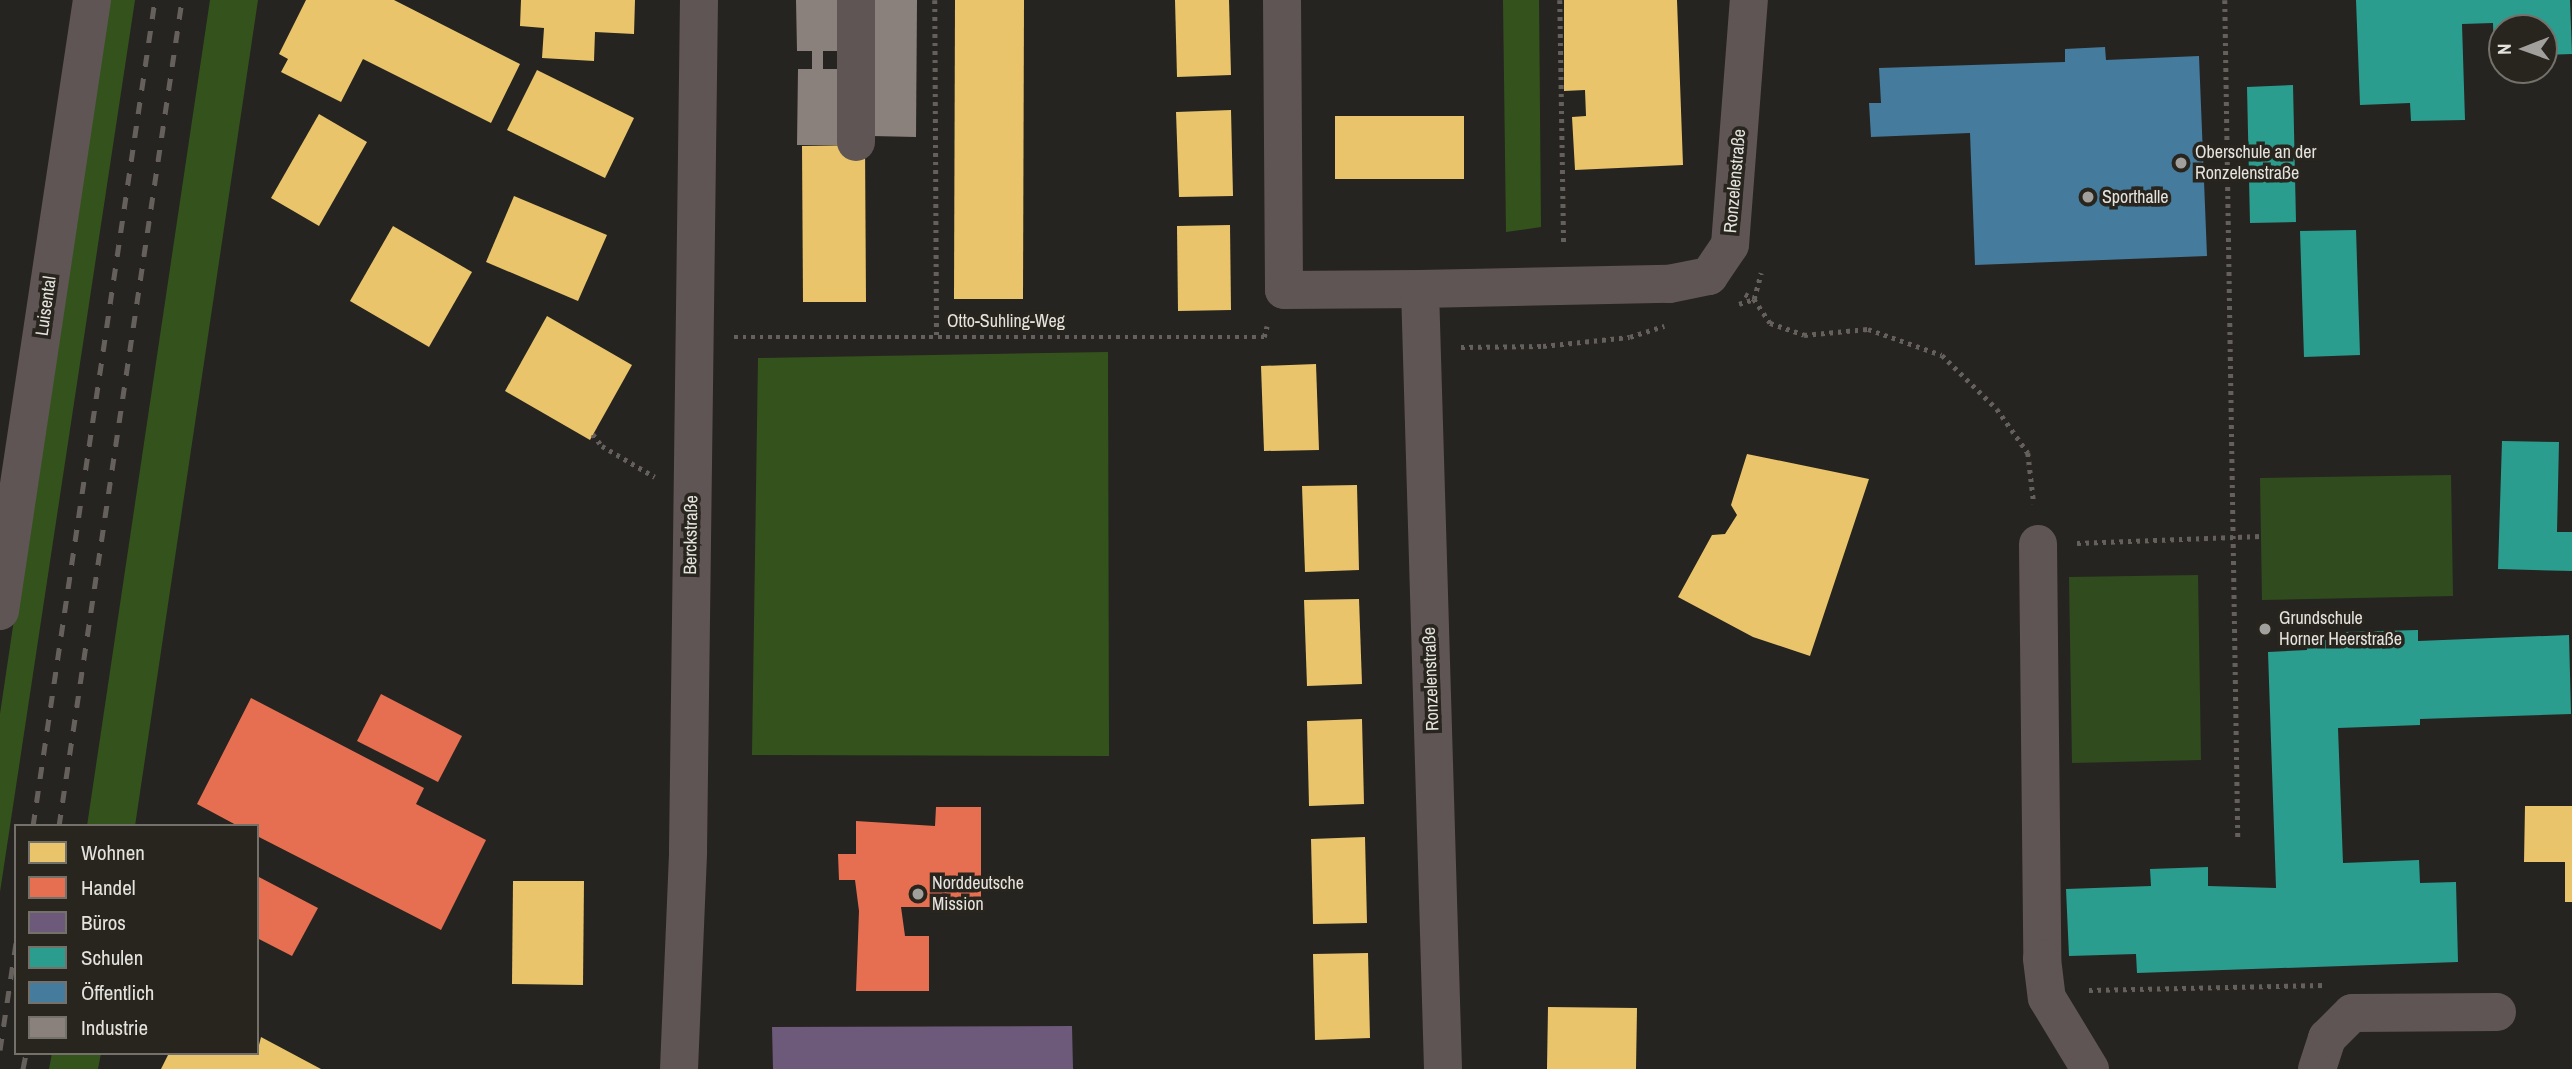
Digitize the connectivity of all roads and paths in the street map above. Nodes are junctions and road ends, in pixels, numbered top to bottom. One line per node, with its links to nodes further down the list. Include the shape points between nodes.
1 (92, 0): 18 (street, Luisental)
2 (699, 0): 15 (street, Berckstraße)
3 (856, 0): 9 (street)
4 (935, 0): 14 (path)
5 (1282, 0): 13 (street)
6 (1560, 0): 11 (path)
7 (1749, 0): 10 (street, Ronzelenstraße, via 1730,245)
8 (2225, 0): 19 (path)
9 (856, 142)
10 (1709, 276): 11 (street, via 1668,284); 21 (path, via 1754,299 1770,323 1804,335 1868,329 1942,355 1997,409 2028,453)
11 (1565, 286): 12 (street)
12 (1420, 289): 13 (street); 28 (street, Ronzelenstraße)
13 (1284, 290): 14 (path, Otto-Suhling-Weg, via 1278,291 1264,337)
14 (937, 335): 15 (path, Otto-Suhling-Weg)
15 (694, 339): 17 (street, Berckstraße)
16 (593, 434): 17 (path, via 602,446)
17 (692, 499): 27 (street, Berckstraße, via 687,877)
18 (6, 535): 22 (street, Luisental)
19 (2233, 537): 20 (path); 21 (path); 23 (path)
20 (2261, 537)
21 (2038, 544): 24 (street)
22 (0, 611)
23 (2238, 838)
24 (2046, 991): 26 (path, via 2323,983); 29 (street)
25 (2497, 1012): 26 (street)
26 (2352, 1013): 30 (street, via 2327,1038)
27 (679, 1069)
28 (1443, 1069)
29 (2090, 1069)
30 (2317, 1069)

